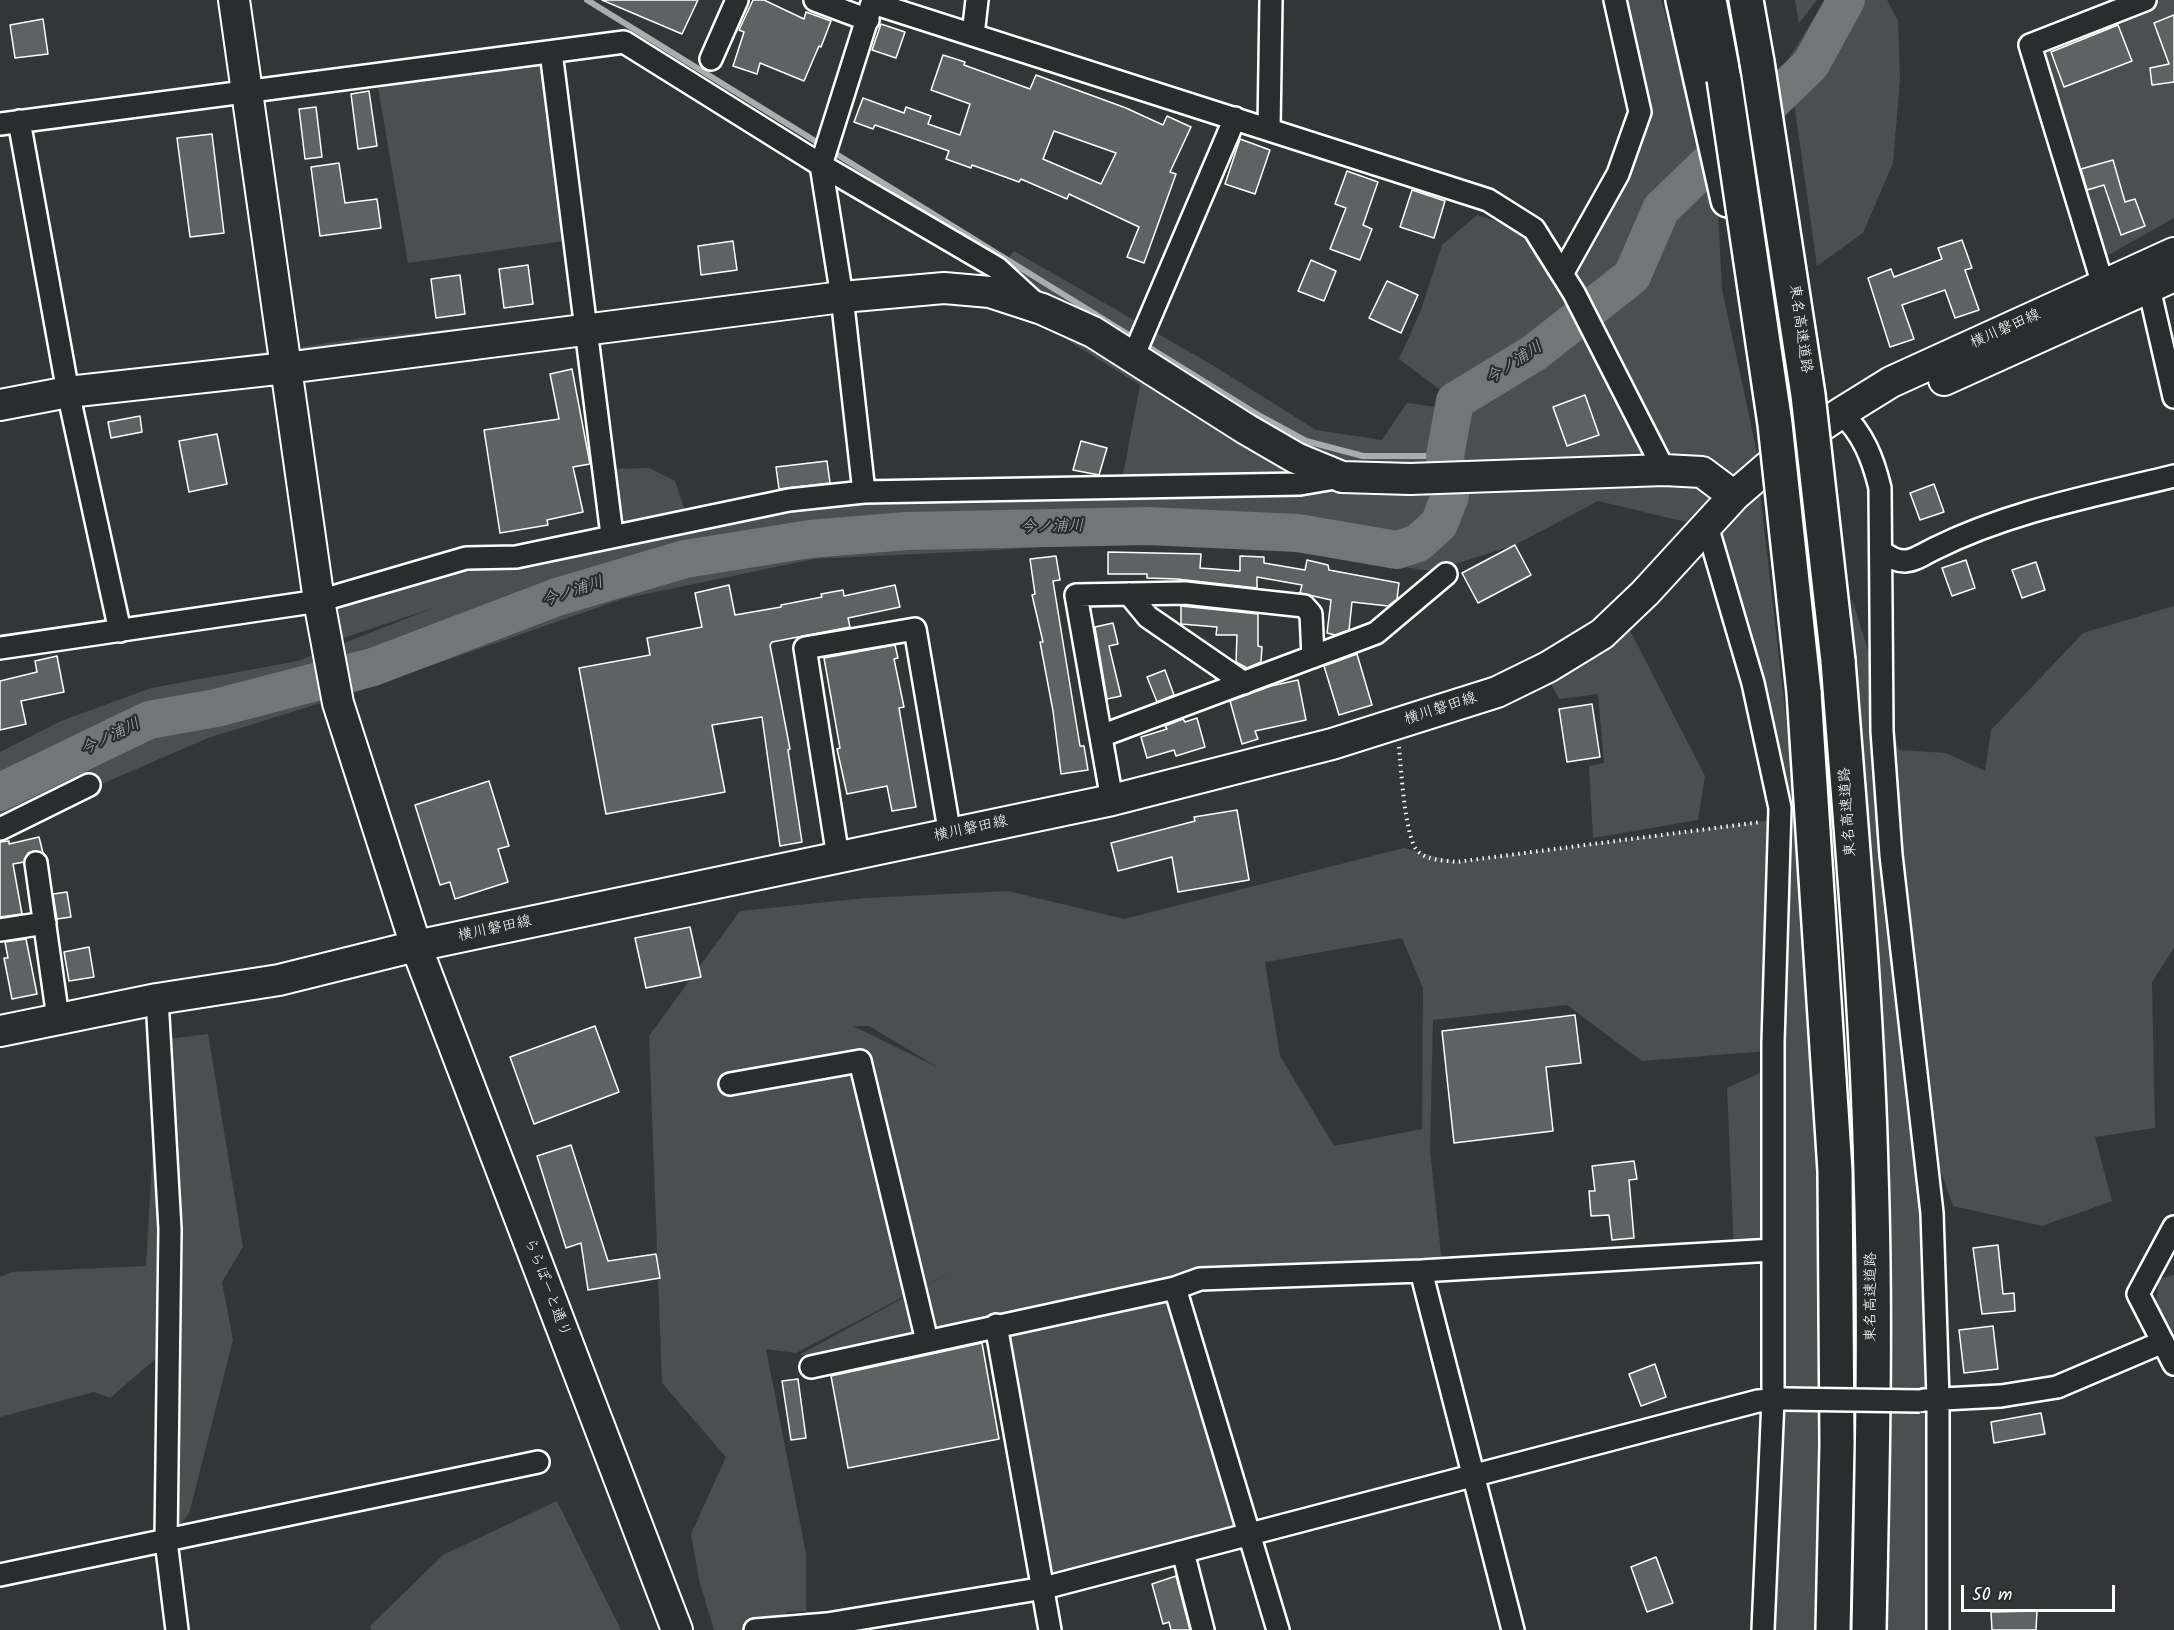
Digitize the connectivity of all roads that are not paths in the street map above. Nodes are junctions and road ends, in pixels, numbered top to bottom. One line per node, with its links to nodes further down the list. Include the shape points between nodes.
1 (234, 0): 16 (street, ららぽーと通り)
2 (737, 0): 14 (street)
3 (815, 0): 11 (street)
4 (976, 0): 12 (street)
5 (1271, 0): 19 (street)
6 (1615, 0): 22 (street, via 1640,112 1617,174)
7 (1683, 0): 15 (highway)
8 (1709, 0): 15 (highway)
9 (1746, 0): 90 (highway, 東名高速道路, bridge, via 1808,395 1838,661 1860,951 1871,1172 1873,1444)
10 (2145, 0): 24 (street, via 2030,45)
11 (871, 8): 12 (street); 20 (street)
12 (973, 35): 17 (street)
13 (551, 52): 16 (street); 20 (street, via 624,42); 27 (street)
14 (711, 59)
15 (1714, 84): 89 (highway, bridge, via 1775,424 1804,692 1835,1171 1837,1445)
16 (248, 94): 18 (street); 29 (street, ららぽーと通り)
17 (1234, 118): 19 (street); 28 (street)
18 (9, 123): 30 (street)
19 (1269, 129): 22 (street, via 1488,200 1534,229)
20 (821, 165): 25 (street); 26 (street, via 997,268)
21 (2174, 253): 24 (street, 横川磐田線)
22 (1562, 274): 34 (street)
23 (2162, 282): 31 (street); 33 (street, 横川磐田線, via 1899,400)
24 (2103, 285): 33 (street, 横川磐田線, via 1891,382)
25 (842, 297): 26 (street, via 944,288 990,292); 27 (street); 37 (street)
26 (1042, 309): 28 (street, via 1093,332)
27 (588, 330): 29 (street); 40 (street)
28 (1133, 357): 36 (street, via 1296,458)
29 (286, 368): 30 (street); 44 (street, ららぽーと通り)
30 (68, 392): 32 (street); 45 (street)
31 (2174, 397)
32 (0, 405)
33 (1841, 413): 38 (street, 横川磐田線, via 1794,444); 41 (street, via 1856,426 1874,461 1880,488)
34 (1664, 470): 36 (street, via 1410,479); 38 (street, via 1702,472)
35 (2174, 476): 41 (street, via 2018,514 1906,562 1895,561)
36 (1342, 477): 37 (street, via 1300,483)
37 (864, 492): 40 (street, via 789,500)
38 (1734, 496): 39 (street, 横川磐田線)
39 (1707, 526): 51 (street, 横川磐田線, via 1602,634 1497,692 1332,744); 64 (street, via 1753,682 1780,808 1773,1042)
40 (612, 535): 44 (street, via 516,556 466,558)
41 (1882, 552): 73 (street, via 1882,731 1932,1213)
42 (1446, 574): 47 (street, via 1376,633)
43 (1129, 594): 47 (street, via 1185,593 1304,606 1311,614); 48 (street, via 1148,617); 49 (street, via 1077,595)
44 (319, 601): 45 (street); 58 (street, ららぽーと通り, via 338,704)
45 (120, 631): 46 (street)
46 (0, 648)
47 (1313, 657): 48 (street)
48 (1244, 683): 49 (street)
49 (1101, 736): 51 (street)
50 (89, 785): 52 (street)
51 (1112, 800): 53 (street, 横川磐田線)
52 (0, 829)
53 (950, 835): 54 (street, 横川磐田線); 54 (street, via 915,629 806,648)
54 (838, 857): 58 (street, 横川磐田線)
55 (36, 863): 56 (street)
56 (45, 923): 57 (street); 60 (street)
57 (0, 930)
58 (416, 946): 59 (street, 横川磐田線, via 279,980); 82 (street, ららぽーと通り)
59 (157, 999): 60 (street, 横川磐田線); 77 (street, via 170,1229)
60 (58, 1018): 61 (street, 横川磐田線)
61 (0, 1031)
62 (730, 1084): 68 (street, via 860,1061)
63 (2174, 1227): 69 (street, via 2138,1294)
64 (1773, 1250): 65 (street); 72 (street)
65 (1421, 1271): 66 (street, via 1200,1279); 75 (street)
66 (1175, 1288): 67 (street); 76 (street)
67 (996, 1325): 68 (street); 80 (street)
68 (927, 1341): 71 (street)
69 (2163, 1342): 70 (street); 73 (street, via 2057,1387 2001,1396)
70 (2174, 1364)
71 (811, 1367)
72 (1778, 1399): 73 (street, bridge); 75 (street); 88 (street)
73 (1929, 1400): 91 (street)
74 (538, 1462): 77 (street)
75 (1475, 1475): 76 (street); 87 (street)
76 (1251, 1534): 78 (street); 86 (street)
77 (166, 1541): 79 (street); 81 (street)
78 (1183, 1552): 80 (street); 85 (street)
79 (0, 1575)
80 (1044, 1588): 83 (street, via 827,1624); 84 (street)
81 (177, 1630)
82 (677, 1630)
83 (755, 1630)
84 (1050, 1630)
85 (1203, 1630)
86 (1278, 1630)
87 (1513, 1630)
88 (1763, 1630)
89 (1833, 1630)
90 (1869, 1630)
91 (1938, 1630)

